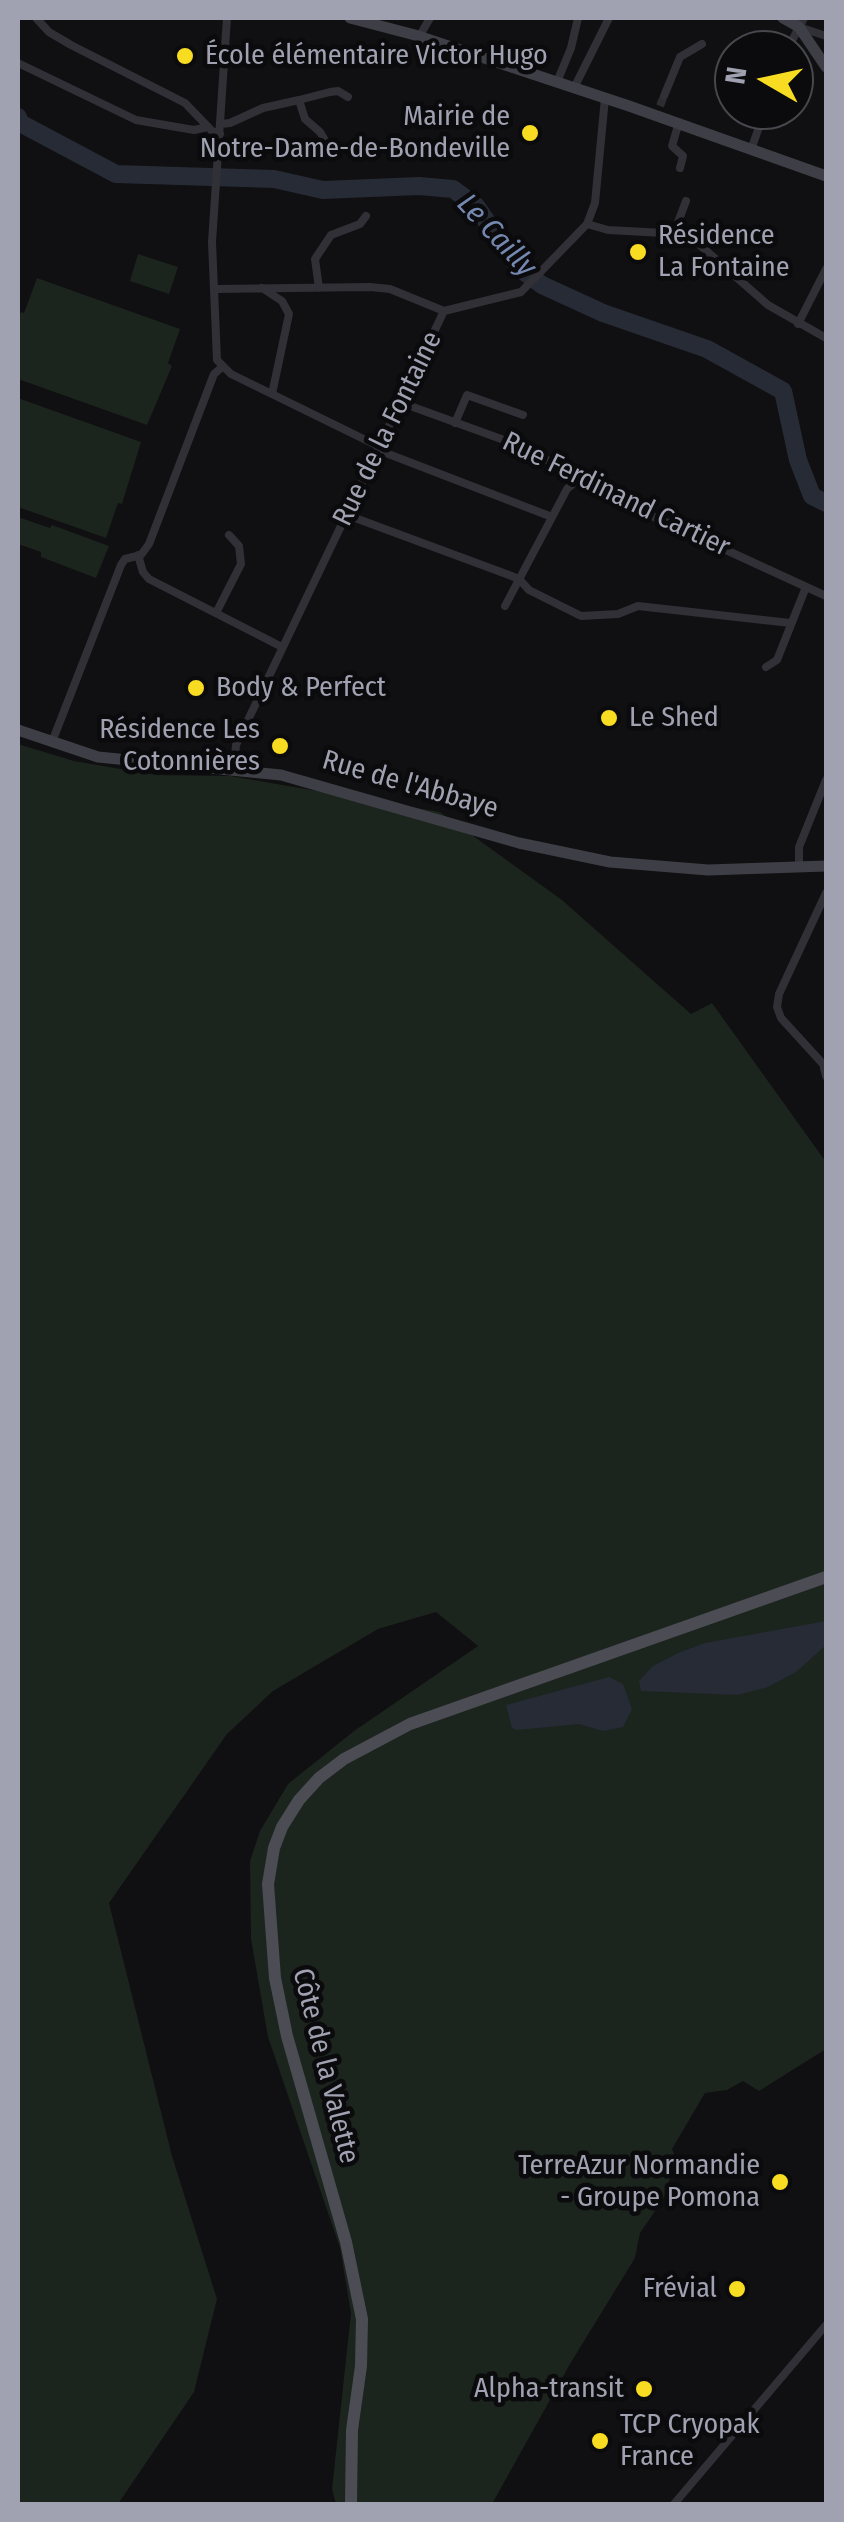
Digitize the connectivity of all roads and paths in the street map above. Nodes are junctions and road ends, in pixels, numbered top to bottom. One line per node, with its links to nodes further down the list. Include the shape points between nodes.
1 (36, 18): 21 (street, via 49,32 191,107)
2 (228, 18): 22 (street)
3 (350, 18): 10 (street)
4 (430, 18): 10 (street)
5 (578, 18): 14 (street)
6 (609, 18): 15 (street)
7 (784, 18): 8 (street)
8 (801, 22): 9 (street); 13 (street)
9 (826, 36)
10 (420, 37): 14 (street)
11 (702, 44): 16 (street, via 680,56)
12 (18, 63): 21 (street, via 136,120)
13 (826, 67)
14 (558, 82): 15 (street)
15 (574, 88): 18 (street)
16 (664, 96)
17 (348, 97): 19 (street, via 330,92)
18 (604, 98): 20 (street); 30 (street)
19 (299, 100): 22 (street); 24 (street, via 305,119)
20 (678, 122): 25 (street); 26 (street, via 672,149 683,156)
21 (208, 127): 22 (street)
22 (220, 129): 35 (street)
23 (758, 130): 25 (street)
24 (330, 147)
25 (752, 148): 27 (street)
26 (680, 168)
27 (826, 176)
28 (686, 202): 31 (street)
29 (366, 216): 34 (street, via 331,235 315,259)
30 (587, 224): 31 (street); 36 (street, Rue de la Fontaine, via 526,287)
31 (674, 233): 37 (street, via 694,240)
32 (826, 270): 37 (street)
33 (262, 288): 34 (street); 35 (street); 40 (street, via 289,314)
34 (319, 288): 36 (street, via 390,290)
35 (215, 289): 39 (street)
36 (444, 311): 41 (street, Rue de la Fontaine)
37 (798, 324): 38 (street)
38 (826, 338)
39 (222, 368): 40 (street); 49 (street, via 214,374 154,534)
40 (272, 394): 44 (street)
41 (402, 403): 43 (street, Rue Ferdinand Cartier); 44 (street, Rue de la Fontaine)
42 (523, 415): 43 (street, via 467,395)
43 (455, 423): 45 (street, Rue Ferdinand Cartier, via 526,448)
44 (379, 449): 46 (street, Rue de la Fontaine); 47 (street)
45 (576, 481): 47 (street); 51 (street, Rue Ferdinand Cartier)
46 (347, 515): 50 (street); 56 (street, Rue de la Fontaine)
47 (552, 517): 50 (street)
48 (229, 535): 54 (street, via 239,546 241,564)
49 (138, 556): 54 (street, via 149,580); 59 (street, via 120,565)
50 (519, 579): 53 (street); 55 (street, via 590,618 638,606)
51 (806, 587): 52 (street, Rue Ferdinand Cartier); 55 (street)
52 (826, 596)
53 (506, 606)
54 (216, 613): 56 (street)
55 (790, 623): 57 (street, via 777,660)
56 (282, 648): 60 (street, Rue de la Fontaine, via 236,744)
57 (766, 667)
58 (18, 730): 59 (street, Rue de l'Abbaye)
59 (52, 742): 60 (street, Rue de l'Abbaye, via 124,761)
60 (234, 768): 63 (street, Rue de l'Abbaye, via 610,862)
61 (826, 780): 63 (street)
62 (826, 866): 63 (street, Rue de l'Abbaye)
63 (795, 868)
64 (826, 896): 65 (street, via 777,1007)
65 (825, 1062): 66 (street)
66 (826, 1076)
67 (826, 1576): 69 (main road, Côte de la Valette, via 410,1724 319,1778 282,1827 268,1895 275,1978 362,2319)
68 (826, 2324): 70 (street)
69 (350, 2504)
70 (674, 2504)

